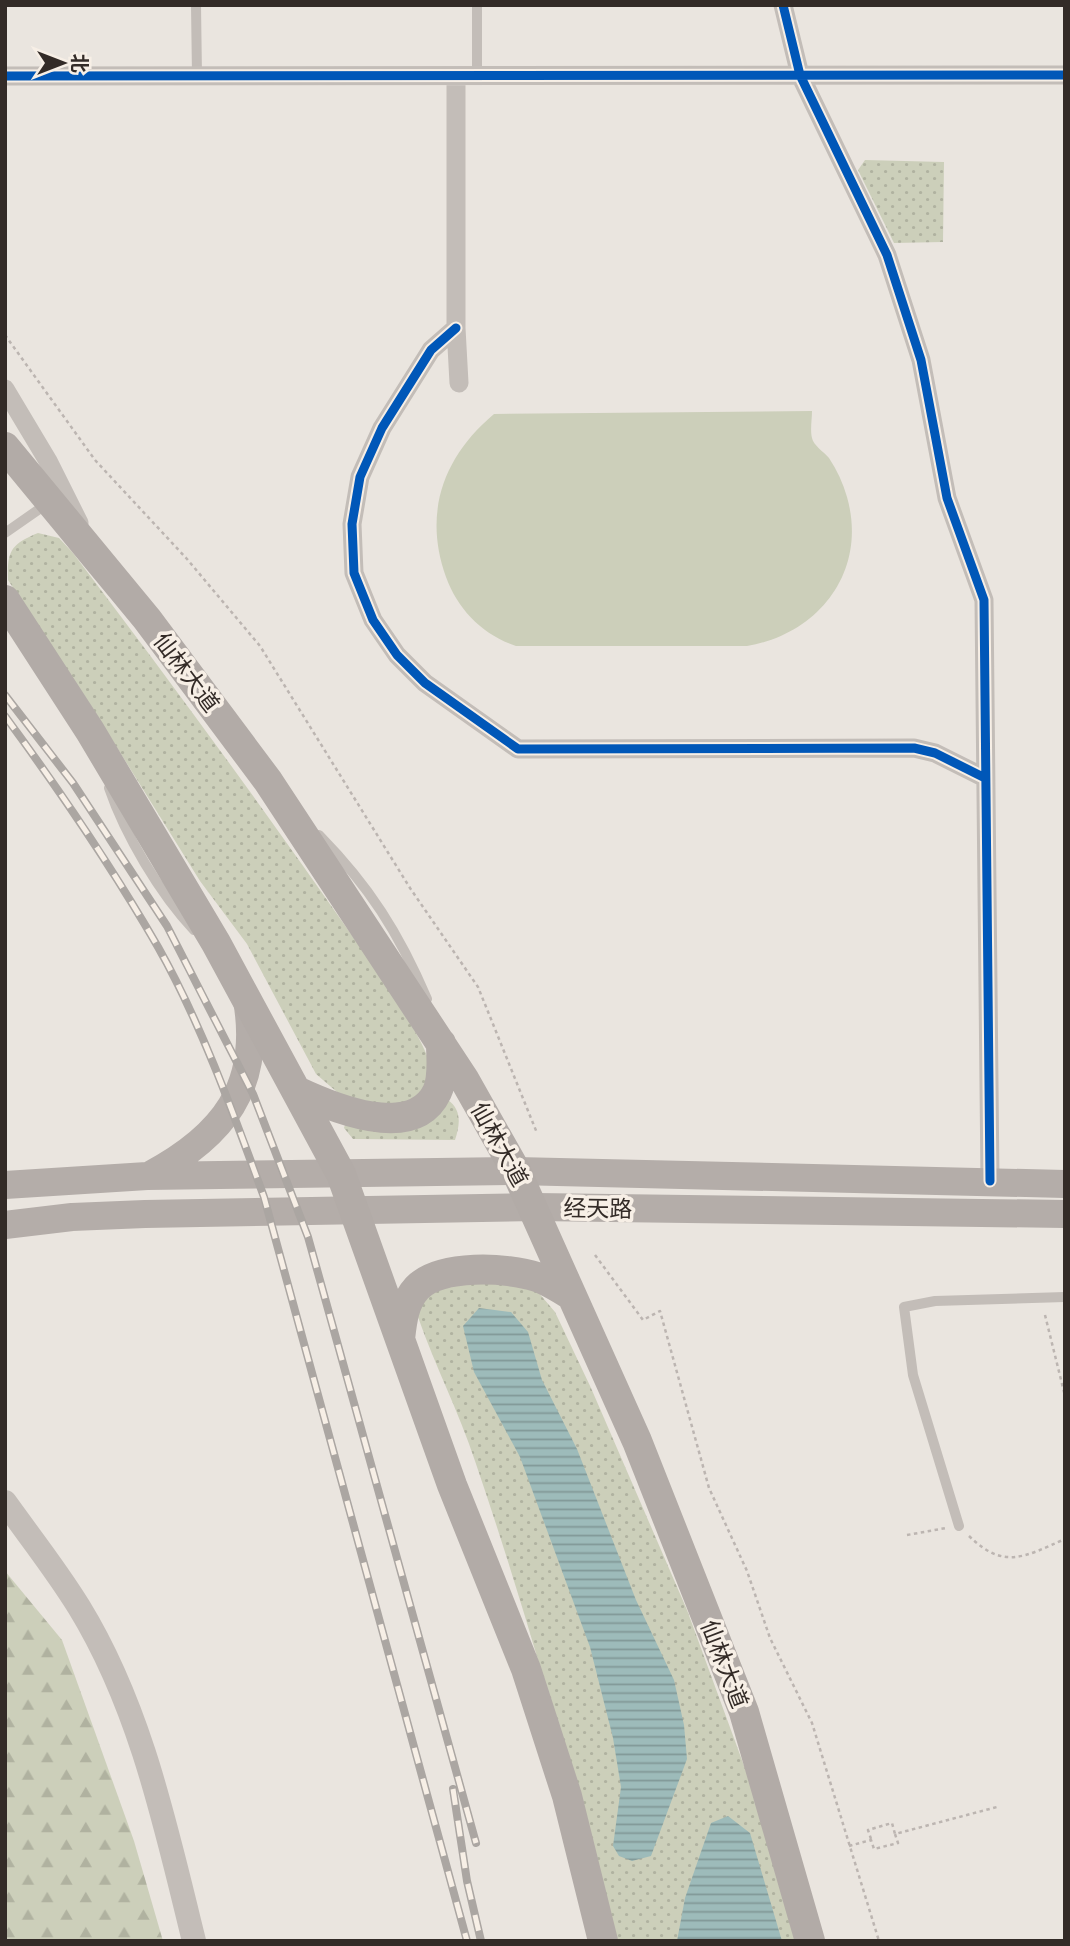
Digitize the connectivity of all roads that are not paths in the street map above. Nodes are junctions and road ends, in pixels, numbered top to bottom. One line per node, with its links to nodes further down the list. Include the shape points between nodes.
1 (196, 5): 7 (lane)
2 (477, 5): 9 (lane)
3 (783, 5): 4 (street)
4 (800, 75): 5 (street); 9 (street); 18 (street, via 887,255 921,360 947,498 984,600)
5 (1065, 75)
6 (5, 76): 7 (street)
7 (197, 76): 8 (street)
8 (456, 76): 9 (street); 10 (street)
9 (477, 76)
10 (456, 328): 11 (street); 18 (street, via 431,350 382,428 359,477 352,524 354,573 373,620 397,655 425,683 518,749 914,748 935,753)
11 (459, 383)
12 (5, 389): 16 (street)
13 (5, 447): 14 (main road, 仙林大道)
14 (51, 500): 15 (lane); 16 (main road, 仙林大道)
15 (5, 533)
16 (97, 558): 19 (main road, 仙林大道)
17 (5, 600): 20 (main road, via 90,731)
18 (985, 778): 27 (street)
19 (268, 781): 21 (main road, 仙林大道); 22 (lane, via 353,871 405,948)
20 (246, 998): 23 (main road); 26 (main road, via 250,1020 246,1071 226,1116 208,1137)
21 (441, 1043): 22 (main road, 仙林大道); 23 (main road, via 437,1092 410,1114 354,1114)
22 (464, 1079): 24 (main road, 仙林大道)
23 (297, 1091): 25 (main road)
24 (516, 1171): 25 (main road, 经天路); 27 (main road, 经天路); 30 (main road, 仙林大道)
25 (341, 1174): 26 (main road, 经天路); 31 (main road)
26 (147, 1177): 29 (main road, 经天路)
27 (990, 1181): 28 (main road, 经天路)
28 (1065, 1184)
29 (5, 1185)
30 (535, 1207): 31 (main road, 经天路); 32 (main road, 经天路); 34 (main road, 仙林大道)
31 (355, 1211): 33 (main road, 经天路, via 72,1217); 36 (main road)
32 (1065, 1214)
33 (5, 1225)
34 (571, 1295): 36 (main road, via 538,1277 506,1272 454,1271 434,1276 416,1289 404,1311); 39 (main road, 仙林大道, via 637,1441 744,1712)
35 (1065, 1297): 38 (lane, via 935,1301 904,1307 913,1375)
36 (400, 1339): 41 (main road, via 526,1669 567,1796)
37 (5, 1502): 40 (street, via 80,1608 113,1672 161,1813)
38 (959, 1526)
39 (810, 1938)
40 (194, 1941)
41 (603, 1941)

